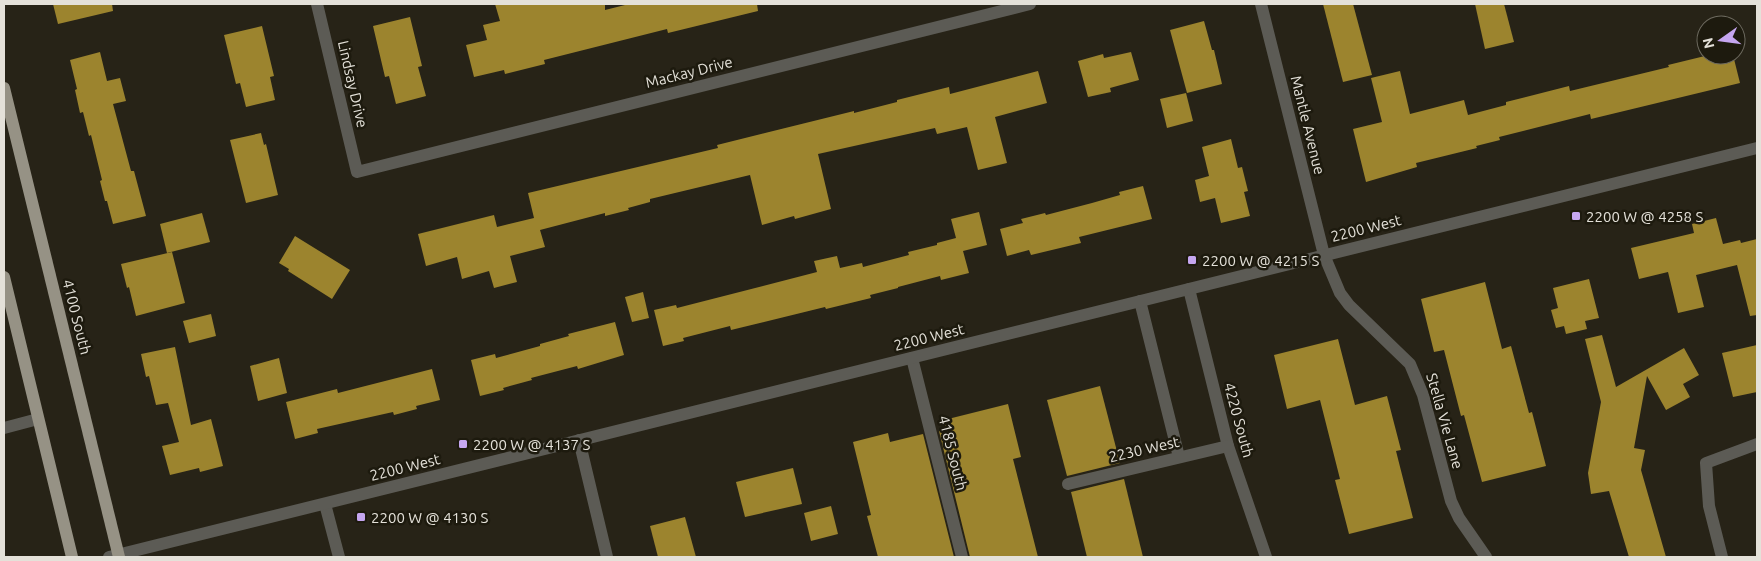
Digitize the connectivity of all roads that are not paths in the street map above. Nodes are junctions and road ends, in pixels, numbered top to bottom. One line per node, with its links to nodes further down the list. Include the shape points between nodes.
1 (317, 4): 6 (street, Lindsay Drive)
2 (1030, 4): 6 (street, Mackay Drive)
3 (1261, 4): 7 (street, Mantle Avenue)
4 (4, 88): 20 (main road, 4100 South)
5 (1757, 148): 7 (street, 2200 West)
6 (357, 172)
7 (1324, 255): 9 (street, 2200 West); 26 (street, Stella Vie Lane, via 1336,285 1349,305 1410,364 1423,395 1451,501)
8 (4, 277): 12 (main road)
9 (1189, 289): 10 (street, 2200 West); 16 (street, 4220 South)
10 (1140, 301): 11 (street, 2200 West); 17 (street)
11 (912, 358): 14 (street, 2200 West); 24 (street, 4185 South)
12 (38, 419): 13 (street); 21 (main road)
13 (4, 428)
14 (579, 440): 19 (street, 2200 West); 23 (street)
15 (1757, 444): 27 (street, via 1706,462 1709,506)
16 (1228, 446): 17 (street, 2230 West); 25 (street, 4220 South)
17 (1178, 457): 18 (street, 2230 West)
18 (1068, 484)
19 (325, 504): 20 (street, 2200 West); 22 (street)
20 (115, 556)
21 (72, 557)
22 (339, 557)
23 (607, 557)
24 (962, 557)
25 (1266, 557)
26 (1486, 557)
27 (1722, 557)

